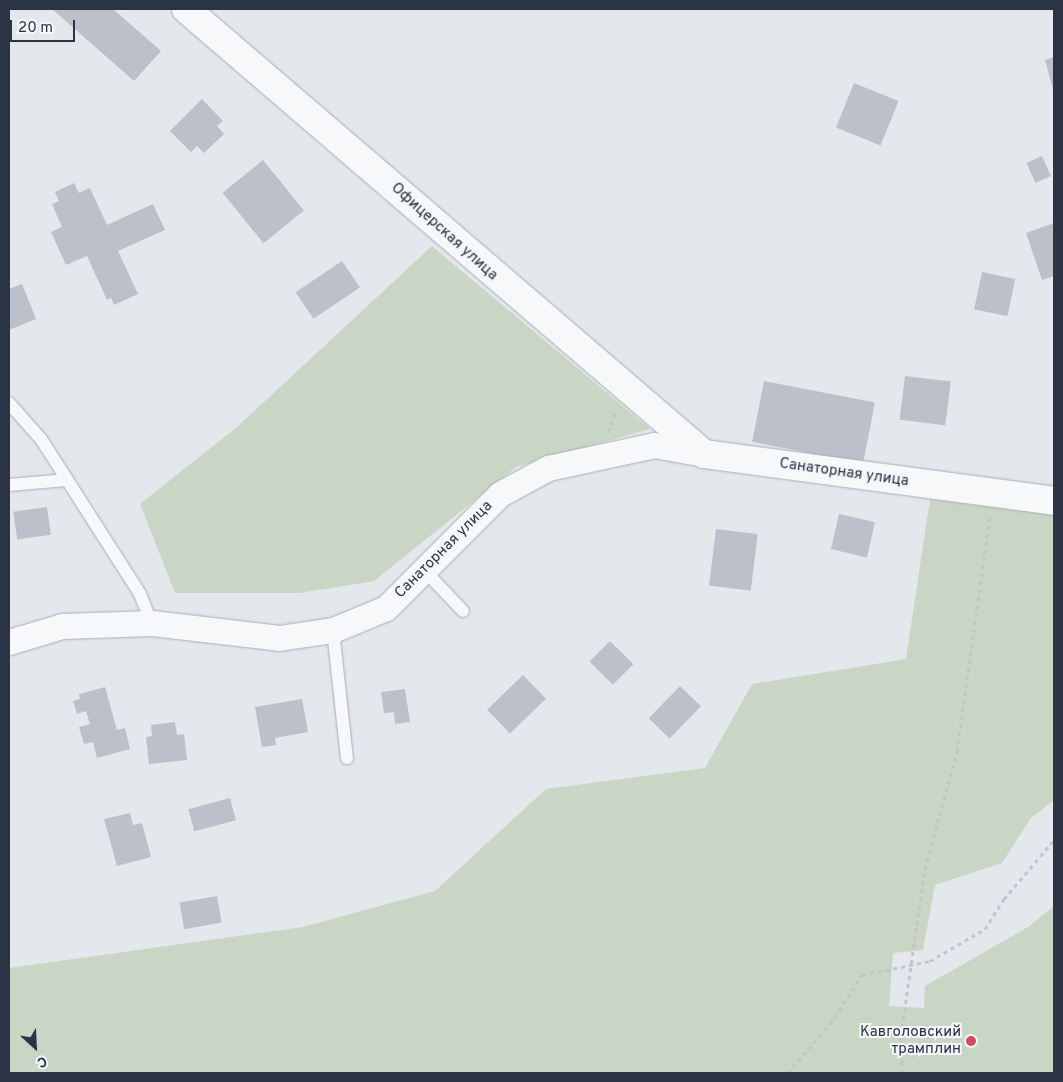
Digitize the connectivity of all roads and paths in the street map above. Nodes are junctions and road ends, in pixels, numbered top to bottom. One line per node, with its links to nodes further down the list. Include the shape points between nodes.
1 (186, 9): 2 (street, Офицерская улица)
2 (622, 385): 4 (path); 5 (street, Офицерская улица)
3 (9, 403): 6 (lane, via 41,439)
4 (599, 454): 5 (street, Санаторная улица, via 654,445); 10 (street, Санаторная улица, via 548,468 500,494)
5 (704, 454): 8 (street, Санаторная улица)
6 (67, 480): 7 (lane); 12 (lane, via 140,594)
7 (9, 486)
8 (994, 494): 9 (street, Санаторная улица); 17 (path, via 957,751 925,869)
9 (1054, 502)
10 (423, 569): 11 (lane); 13 (street, Санаторная улица, via 386,608)
11 (463, 611)
12 (152, 623): 13 (street, Санаторная улица, via 279,638); 14 (street, Санаторная улица, via 62,626)
13 (333, 630): 15 (lane)
14 (9, 642)
15 (347, 758)
16 (1054, 840): 17 (path, via 1004,899 985,929)
17 (911, 967): 18 (path, via 862,975 830,1024); 19 (path, via 902,1035)
18 (788, 1073)
19 (902, 1073)

